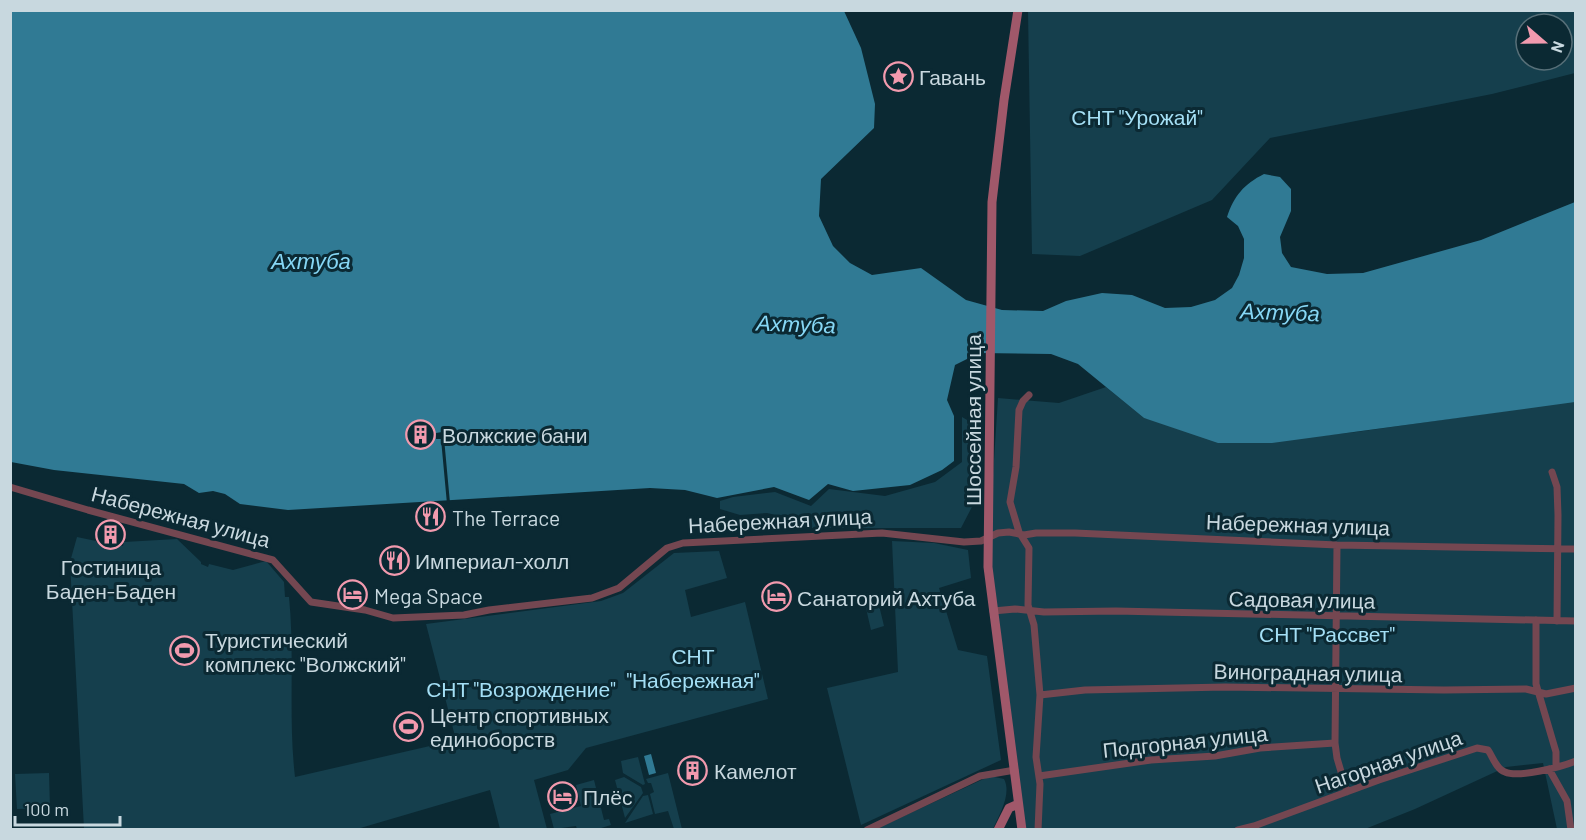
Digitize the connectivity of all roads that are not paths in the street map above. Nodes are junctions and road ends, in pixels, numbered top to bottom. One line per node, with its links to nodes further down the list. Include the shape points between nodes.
1 (1018, 10): 6 (street, Шоссейная улица, via 993,187)
2 (1029, 395): 5 (street, via 1019,410 1011,502)
3 (1552, 472): 8 (street, via 1557,487)
4 (10, 487): 6 (street, Набережная улица, via 263,556 281,566 311,602 393,618 464,615 592,598 615,590 664,550 683,543 882,532 964,542)
5 (1021, 534): 6 (street, Набережная улица, via 998,533); 7 (street, Набережная улица); 11 (street, via 1029,548)
6 (989, 538): 10 (street, Шоссейная улица)
7 (1337, 544): 8 (street, Набережная улица); 12 (street)
8 (1558, 549): 9 (street, Набережная улица); 14 (street)
9 (1575, 549)
10 (993, 611): 11 (street, Садовая улица); 23 (street, Шоссейная улица)
11 (1028, 611): 12 (street, Садовая улица); 19 (street, via 1034,625)
12 (1337, 615): 13 (street, Садовая улица); 17 (street)
13 (1536, 620): 14 (street, Садовая улица); 18 (street)
14 (1557, 621): 15 (street, Садовая улица)
15 (1575, 621)
16 (1575, 688): 18 (street, Виноградная улица)
17 (1335, 689): 18 (street, Виноградная улица); 19 (street, Виноградная улица, via 1225,687 1085,690); 20 (street)
18 (1539, 692): 22 (street, via 1556,752)
19 (1040, 695): 24 (street, via 1036,757)
20 (1335, 743): 24 (street, Подгорная улица, via 1151,760); 25 (street)
21 (1575, 761): 22 (street, Нагорная улица)
22 (1552, 768): 25 (street, Нагорная улица, via 1505,772 1488,750 1477,748); 32 (street, via 1567,801)
23 (1015, 770): 26 (street, Шоссейная улица); 27 (street, via 980,776)
24 (1039, 776): 30 (street)
25 (1347, 792): 31 (street, Нагорная улица)
26 (1018, 804): 28 (street, via 1009,808); 29 (street, Шоссейная улица)
27 (867, 830)
28 (998, 830)
29 (1022, 830)
30 (1038, 830)
31 (1238, 830)
32 (1571, 830)

